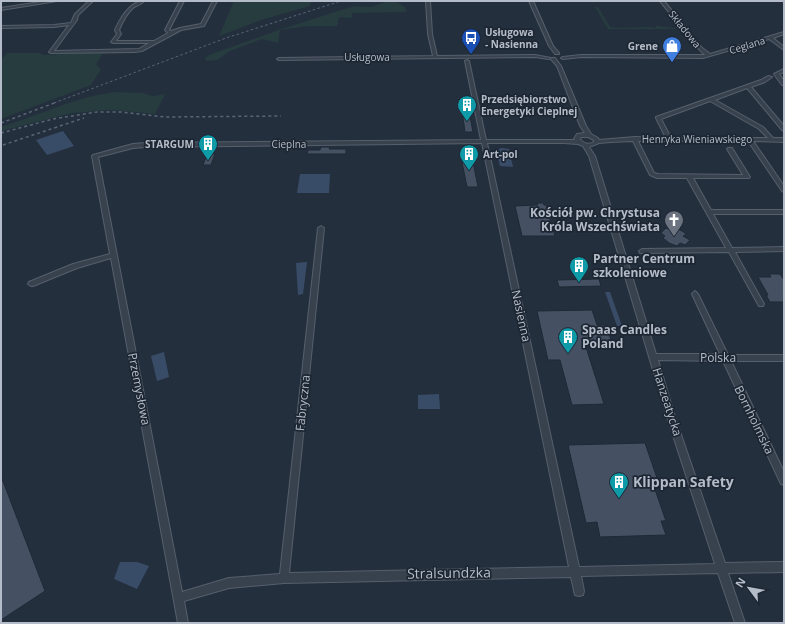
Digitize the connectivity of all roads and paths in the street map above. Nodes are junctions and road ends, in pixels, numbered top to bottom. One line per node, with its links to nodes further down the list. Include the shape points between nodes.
1 (55, 1): 9 (street)
2 (91, 1): 10 (street, via 76,15)
3 (142, 1): 15 (street, via 131,9 117,30 119,34 113,42)
4 (182, 1): 12 (street, via 167,30)
5 (215, 1): 12 (street, via 203,25)
6 (428, 1): 21 (street, via 430,34)
7 (531, 1): 16 (street)
8 (662, 1): 20 (street, Składowa)
9 (2, 7)
10 (71, 24): 11 (street, via 48,27); 15 (street, via 51,52 135,51)
11 (1, 27)
12 (171, 33): 15 (street)
13 (784, 34): 14 (street, Ceglana)
14 (771, 38): 17 (street); 20 (street, Ceglana)
15 (156, 42)
16 (551, 46): 18 (street); 19 (street)
17 (784, 50)
18 (550, 56): 19 (street); 19 (street); 23 (street); 24 (street)
19 (560, 56): 20 (street); 24 (street)
20 (709, 56)
21 (435, 57): 22 (street, Usługowa); 23 (street, Usługowa)
22 (279, 58)
23 (468, 59): 40 (street, Nasienna)
24 (559, 66): 30 (street)
25 (784, 70): 27 (street, via 776,74)
26 (770, 77): 28 (street)
27 (784, 84)
28 (748, 86): 29 (street); 31 (street)
29 (710, 99): 35 (street, via 658,118); 37 (street, via 761,128)
30 (583, 126): 32 (street); 33 (street)
31 (784, 129)
32 (589, 135): 33 (street); 39 (street)
33 (579, 138): 40 (street, via 564,141); 41 (street)
34 (635, 139): 35 (street, Henryka Wieniawskiego); 39 (street, Henryka Wieniawskiego); 45 (street, via 654,175)
35 (669, 139): 36 (street, Henryka Wieniawskiego)
36 (748, 139): 37 (street, Henryka Wieniawskiego); 46 (street)
37 (772, 140): 38 (street, Henryka Wieniawskiego)
38 (784, 140)
39 (595, 142): 41 (street, Henryka Wieniawskiego); 44 (street, Hanzeatycka)
40 (483, 143): 43 (street, Cieplna, via 145,145); 63 (street, Nasienna)
41 (584, 145): 44 (street, Hanzeatycka)
42 (730, 149): 45 (street, via 747,177)
43 (95, 156): 53 (street, Przemysłowa)
44 (592, 156): 57 (street, Hanzeatycka)
45 (689, 176): 47 (street)
46 (784, 190)
47 (710, 212): 48 (street); 50 (street)
48 (784, 212)
49 (321, 228): 64 (street, Fabryczna)
50 (730, 249): 51 (street); 52 (street); 56 (street)
51 (784, 249)
52 (642, 252)
53 (114, 254): 54 (street); 66 (street, Przemysłowa)
54 (31, 284)
55 (695, 294): 58 (street, Bornholmska)
56 (762, 304)
57 (653, 358): 58 (street, Polska); 62 (street, Hanzeatycka)
58 (725, 358): 59 (street, Polska); 60 (street, Bornholmska)
59 (784, 358)
60 (784, 481)
61 (784, 567): 62 (street, Stralsundzka)
62 (721, 568): 63 (street, Stralsundzka); 68 (street, Hanzeatycka)
63 (575, 570): 64 (street, Stralsundzka); 65 (street, Nasienna)
64 (284, 578): 66 (street, Stralsundzka, via 228,583)
65 (579, 591)
66 (178, 598): 67 (street, Przemysłowa)
67 (184, 623)
68 (740, 623)

